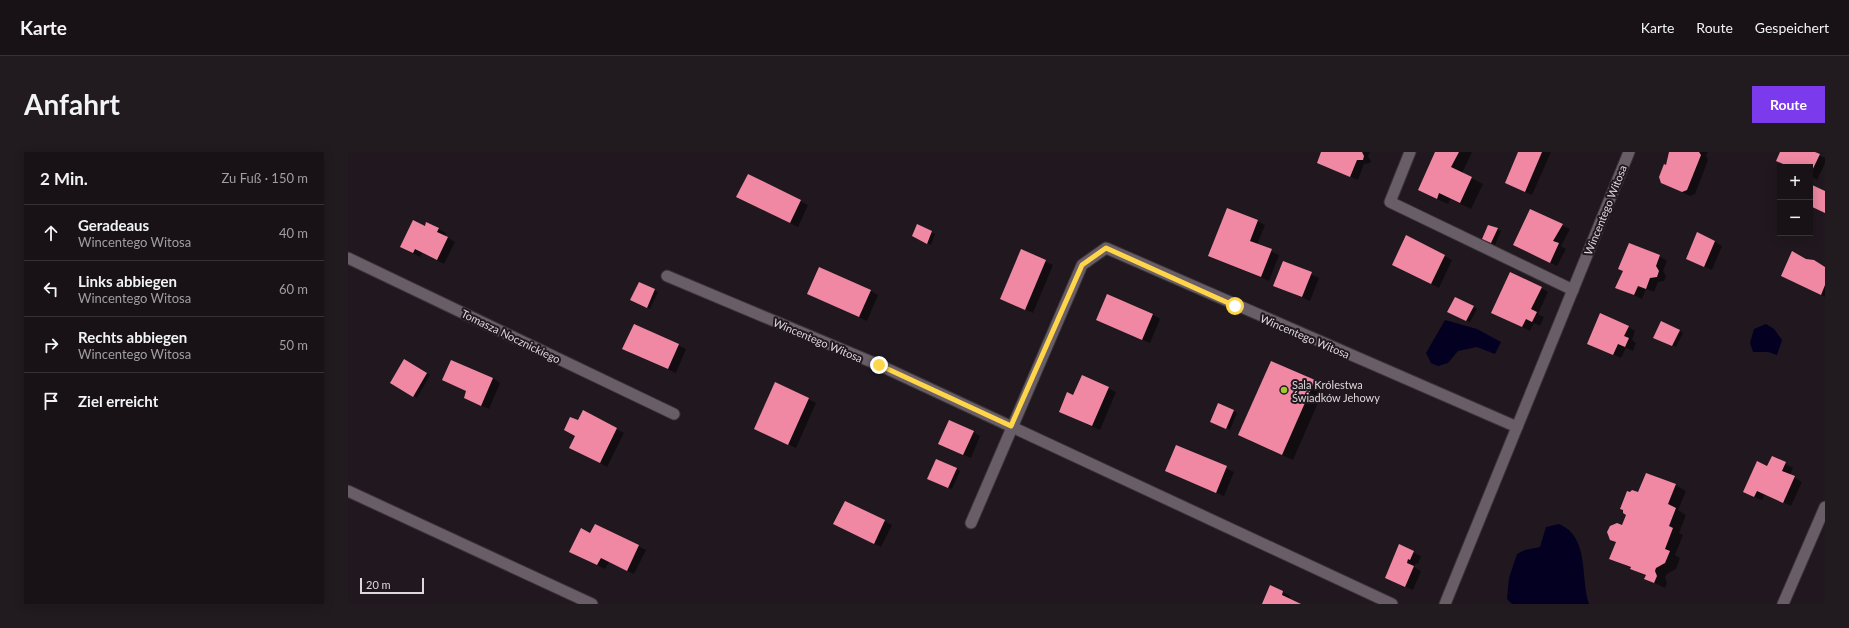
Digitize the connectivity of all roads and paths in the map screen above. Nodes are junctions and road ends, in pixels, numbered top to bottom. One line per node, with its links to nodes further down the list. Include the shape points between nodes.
1 (1410, 152): 5 (street, via 1390,202)
2 (1629, 152): 5 (street, Wincentego Witosa)
3 (348, 258): 6 (street, Tomasza Nocznickiego)
4 (667, 276): 7 (street, Wincentego Witosa, via 879,365)
5 (1573, 290): 8 (street, Wincentego Witosa)
6 (674, 414)
7 (1011, 426): 8 (street, Wincentego Witosa, via 1082,265 1106,248); 11 (street, Wincentego Witosa); 13 (street, Wincentego Witosa)
8 (1517, 427): 14 (street, Wincentego Witosa)
9 (348, 491): 12 (street)
10 (1825, 507): 15 (street)
11 (971, 523)
12 (592, 604)
13 (1392, 604)
14 (1445, 604)
15 (1783, 604)

